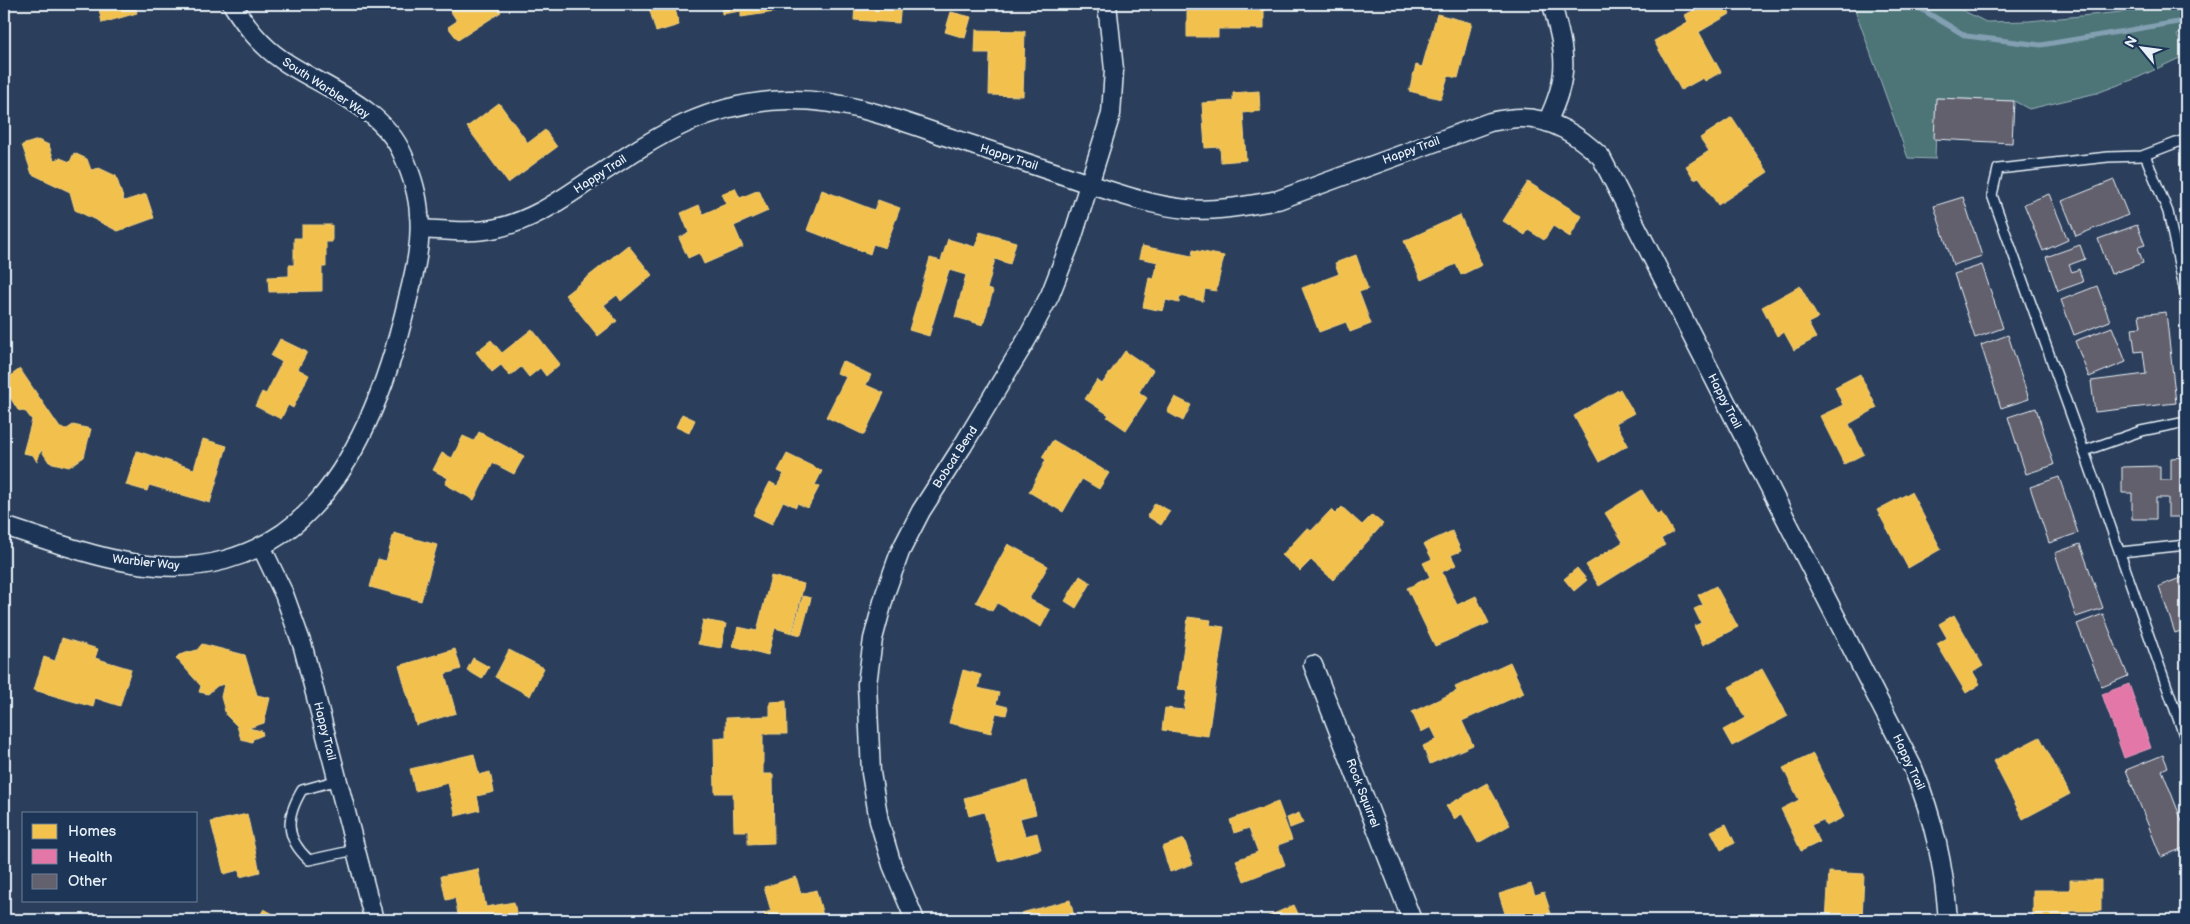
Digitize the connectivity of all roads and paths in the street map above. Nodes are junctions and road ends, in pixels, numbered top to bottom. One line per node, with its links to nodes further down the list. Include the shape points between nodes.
1 (232, 4): 8 (street, South Warbler Way, via 256,38 281,59 366,110 388,131 402,152 414,186)
2 (1106, 4): 7 (street, Bobcat Bend, via 1114,92 1105,135)
3 (1552, 4): 4 (street, via 1564,52 1564,69 1557,102)
4 (1547, 122): 7 (street, Happy Trail, via 1522,118 1490,122 1278,200 1248,206 1187,209 1137,200); 23 (street, Happy Trail, via 1568,130 1601,157 1913,768 1939,844)
5 (2186, 138): 6 (lane)
6 (2145, 155): 9 (lane, via 2168,212); 11 (lane, via 2108,156 1998,169 1992,194)
7 (1088, 184): 8 (street, Happy Trail, via 873,112 815,101 787,100 724,108 684,122 540,213 497,228 477,231); 21 (street, Bobcat Bend, via 1072,239 1050,295 962,448 921,511 900,552 873,639 867,684 871,773 892,865)
8 (420, 229): 14 (street, South Warbler Way, via 413,277 396,346 371,413 322,497 293,525)
9 (2186, 297)
10 (2186, 422): 11 (lane, via 2141,431)
11 (2084, 451): 15 (lane)
12 (4, 526): 14 (street, Warbler Way, via 112,560 163,566 223,560)
13 (2186, 545): 15 (lane)
14 (261, 546): 18 (street, Happy Trail, via 284,594 303,647)
15 (2121, 552): 17 (lane)
16 (1314, 665): 22 (street, Rock Squirrel)
17 (2186, 741)
18 (338, 780): 19 (street, Happy Trail); 19 (lane, via 302,790 293,805 291,836 308,860)
19 (355, 850): 20 (street, Happy Trail)
20 (374, 920)
21 (915, 920)
22 (1412, 920)
23 (1948, 920)

